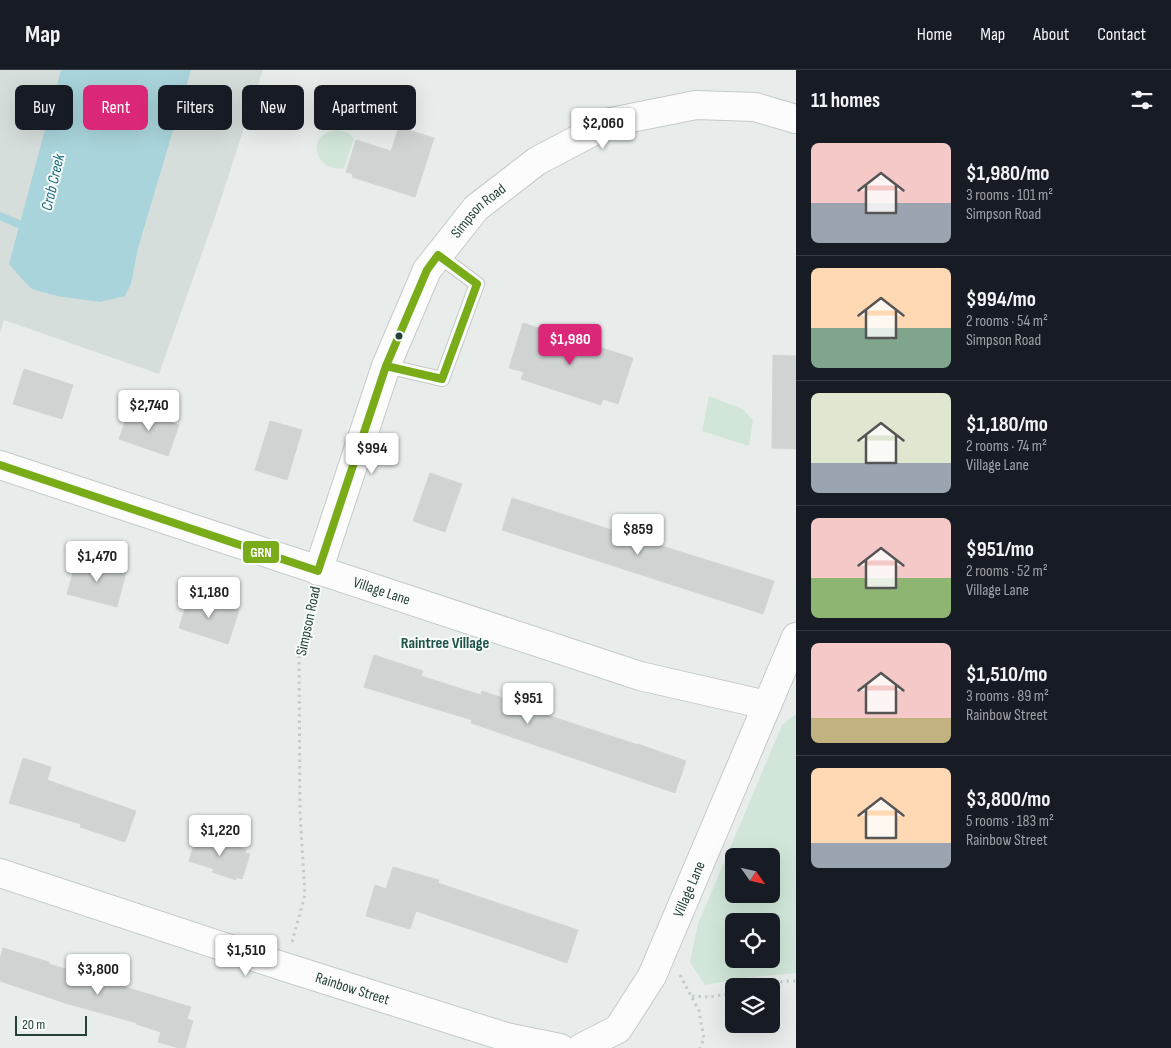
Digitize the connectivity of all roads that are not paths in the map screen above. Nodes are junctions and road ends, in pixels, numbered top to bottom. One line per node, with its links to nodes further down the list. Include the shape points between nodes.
1 (796, 119): 2 (street, Simpson Road, via 755,107 696,105 611,122 536,161 476,208)
2 (438, 255): 3 (street, Simpson Road, via 427,270); 3 (lane, via 477,284 442,379)
3 (386, 366): 5 (street, Simpson Road)
4 (0, 465): 5 (street, Village Lane)
5 (318, 571): 7 (street, Village Lane, via 640,676)
6 (796, 637): 7 (street, Village Lane)
7 (767, 705): 10 (street, Village Lane, via 652,976 618,1029)
8 (0, 874): 9 (street, Rainbow Street, via 506,1038)
9 (560, 1048)
10 (581, 1048)

